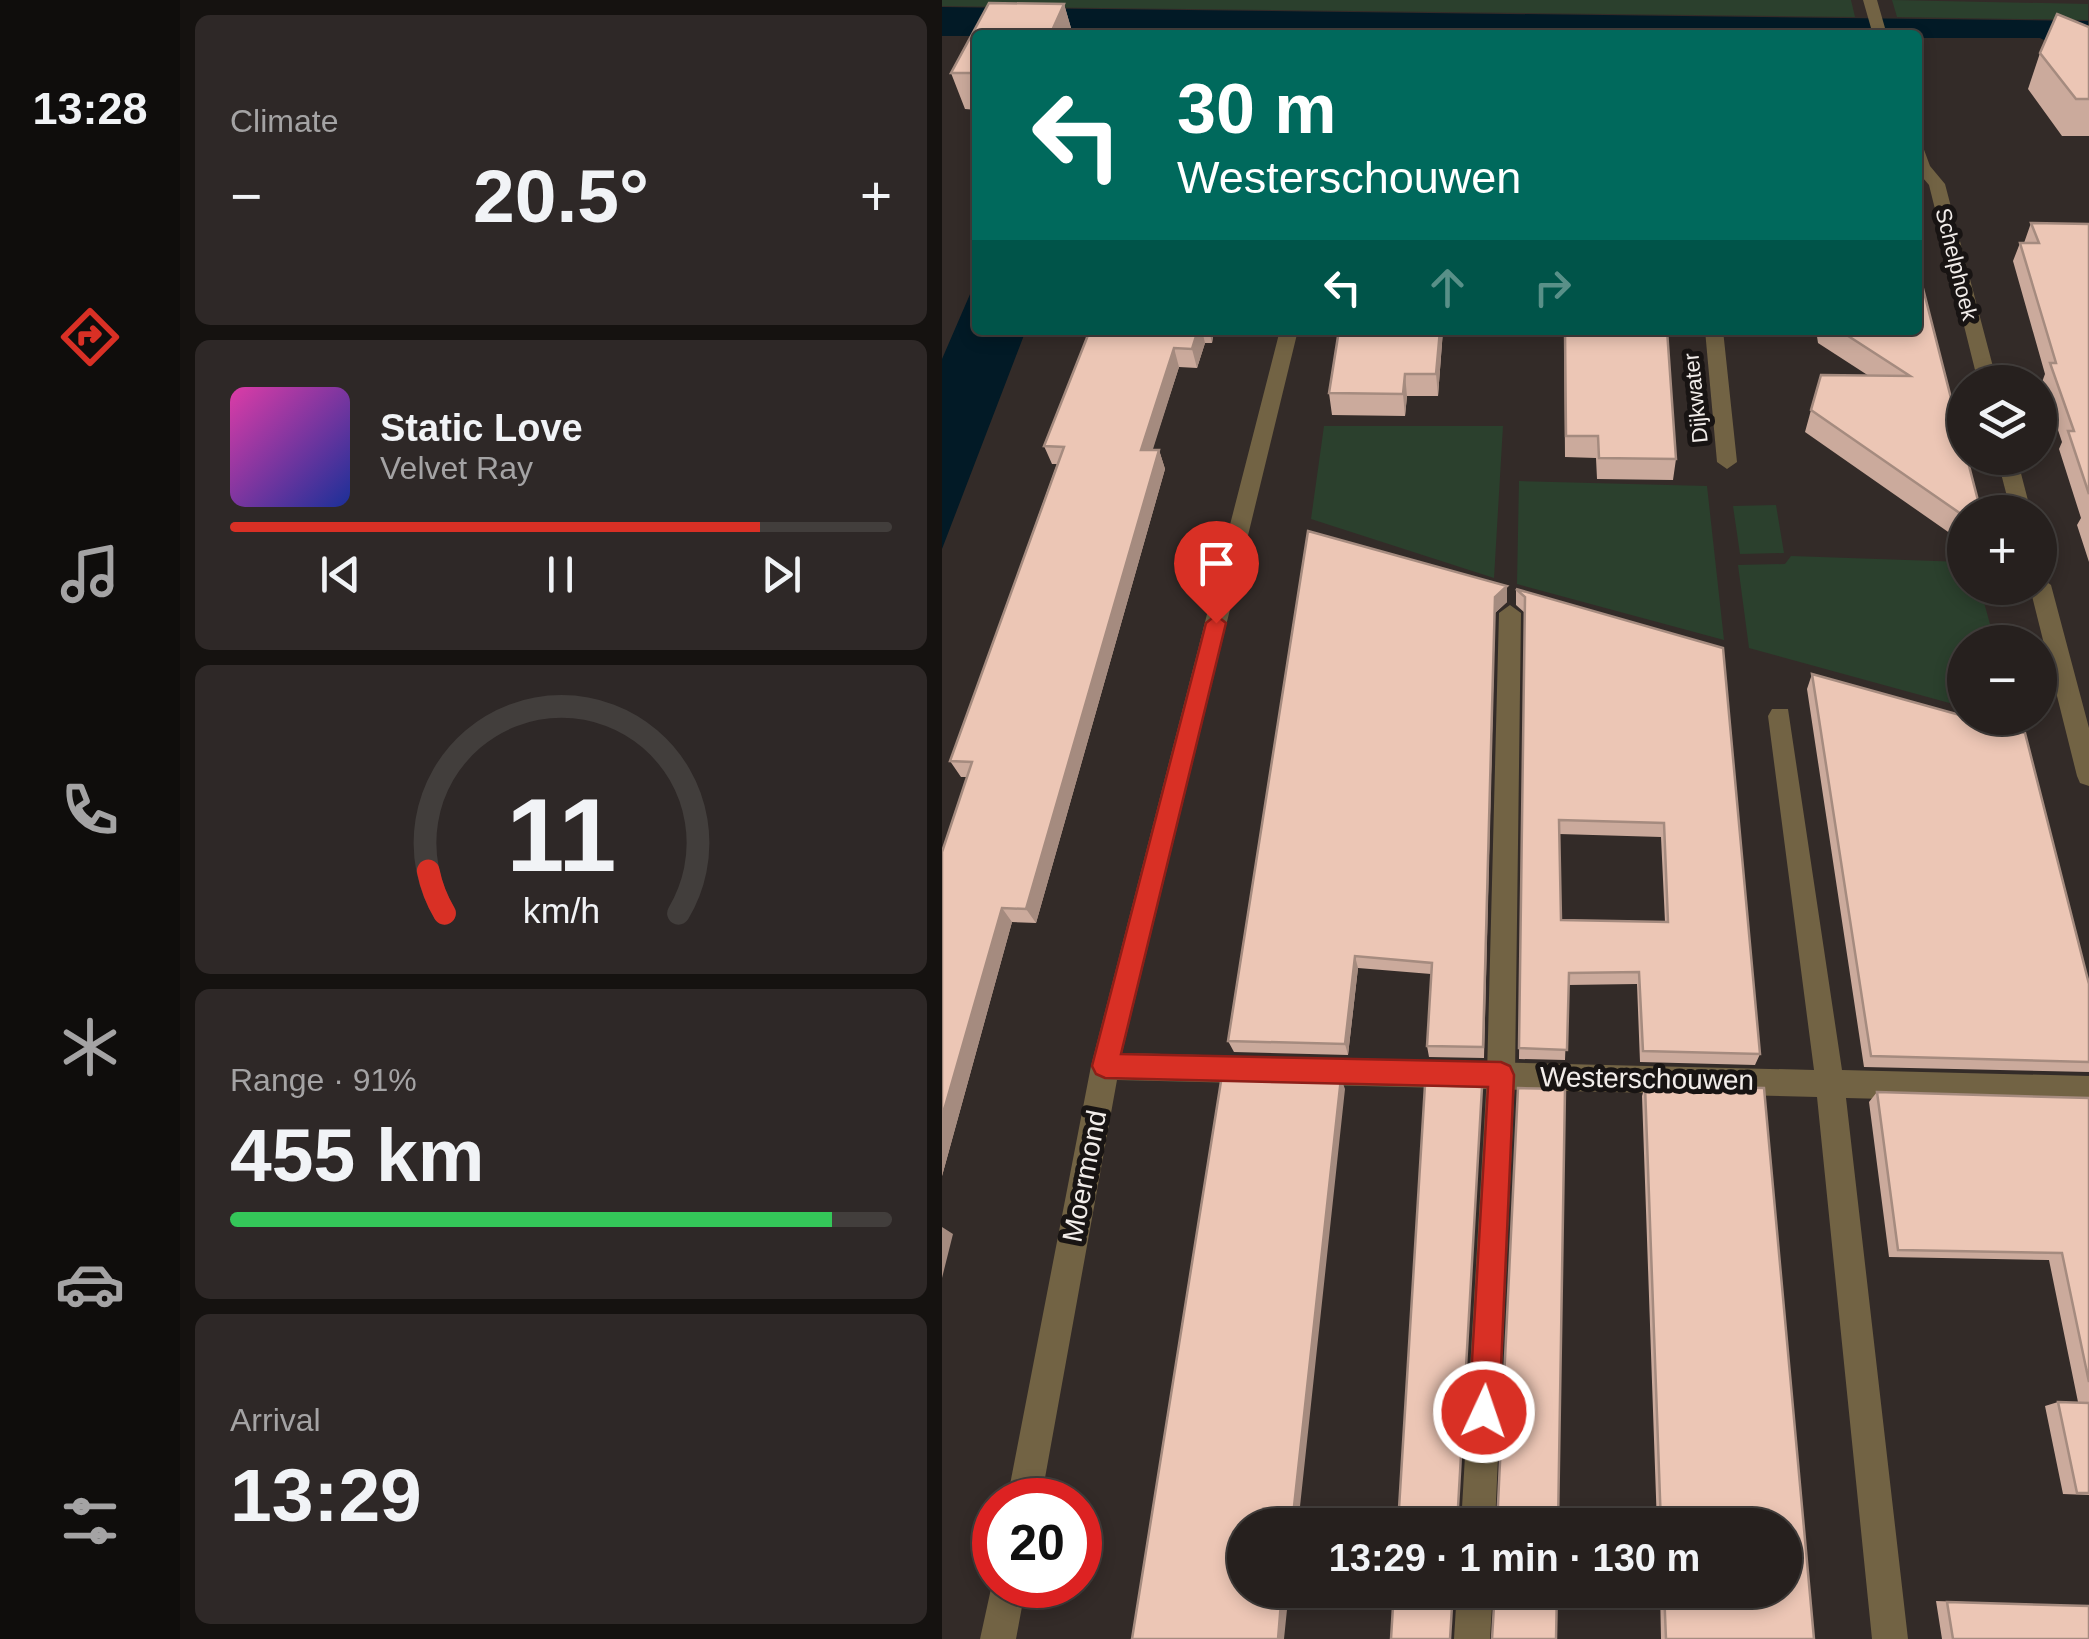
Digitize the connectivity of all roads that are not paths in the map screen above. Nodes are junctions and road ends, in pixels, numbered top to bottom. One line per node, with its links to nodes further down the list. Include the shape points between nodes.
1 (1871, 3): 2 (street)
2 (1879, 30)
3 (1922, 165): 6 (street, Schelphoek, via 1937,184)
4 (1288, 335): 12 (street, Moermond)
5 (1714, 335): 7 (street, Dijkwater)
6 (1984, 365)
7 (1727, 462)
8 (2045, 605): 11 (street)
9 (1510, 613): 13 (street)
10 (1780, 716): 14 (street)
11 (2088, 776)
12 (1105, 1066): 13 (street, Westerschouwen); 16 (street, Moermond)
13 (1501, 1075): 14 (street, Westerschouwen); 17 (street)
14 (1830, 1083): 15 (street, Westerschouwen); 22 (street)
15 (2088, 1090)
16 (1028, 1478)
17 (1479, 1508)
18 (1004, 1608): 20 (street)
19 (1473, 1608): 21 (street)
20 (998, 1639)
21 (1472, 1639)
22 (1890, 1639)

